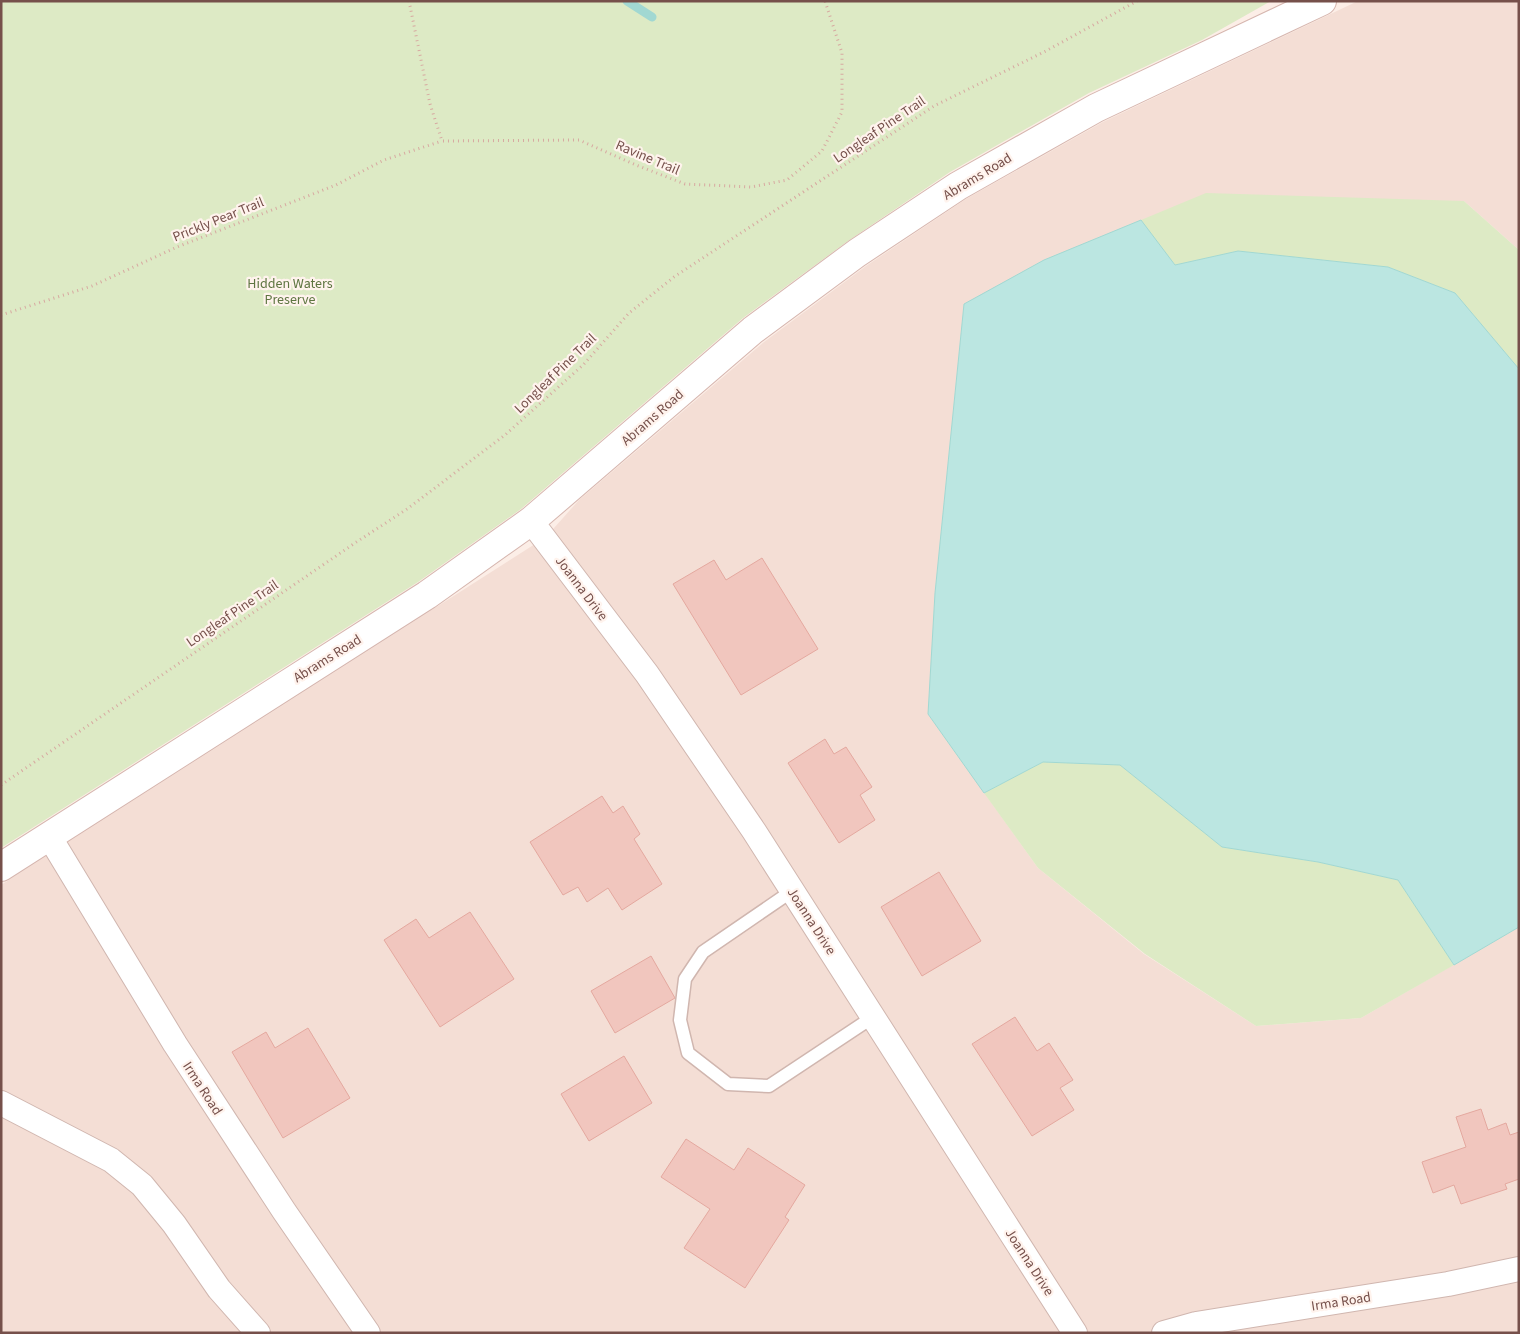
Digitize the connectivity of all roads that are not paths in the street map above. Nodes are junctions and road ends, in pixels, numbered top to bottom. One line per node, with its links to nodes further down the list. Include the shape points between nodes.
1 (1322, 1): 2 (street, Abrams Road, via 1096,108 958,186 857,253 754,330)
2 (531, 521): 3 (street, Abrams Road, via 427,595); 5 (street, Joanna Drive, via 647,674)
3 (48, 836): 4 (street, Abrams Road); 10 (street, Irma Road, via 180,1052)
4 (1, 867)
5 (792, 890): 6 (street, Joanna Drive); 6 (lane, via 703,952 685,979 680,1020 688,1053 728,1084 769,1086)
6 (873, 1016): 11 (street, Joanna Drive)
7 (1, 1103): 9 (street, via 111,1160 142,1185 174,1224 219,1289)
8 (1519, 1269): 12 (street, Irma Road, via 1448,1284 1196,1324)
9 (258, 1333)
10 (368, 1333)
11 (1075, 1333)
12 (1164, 1333)

